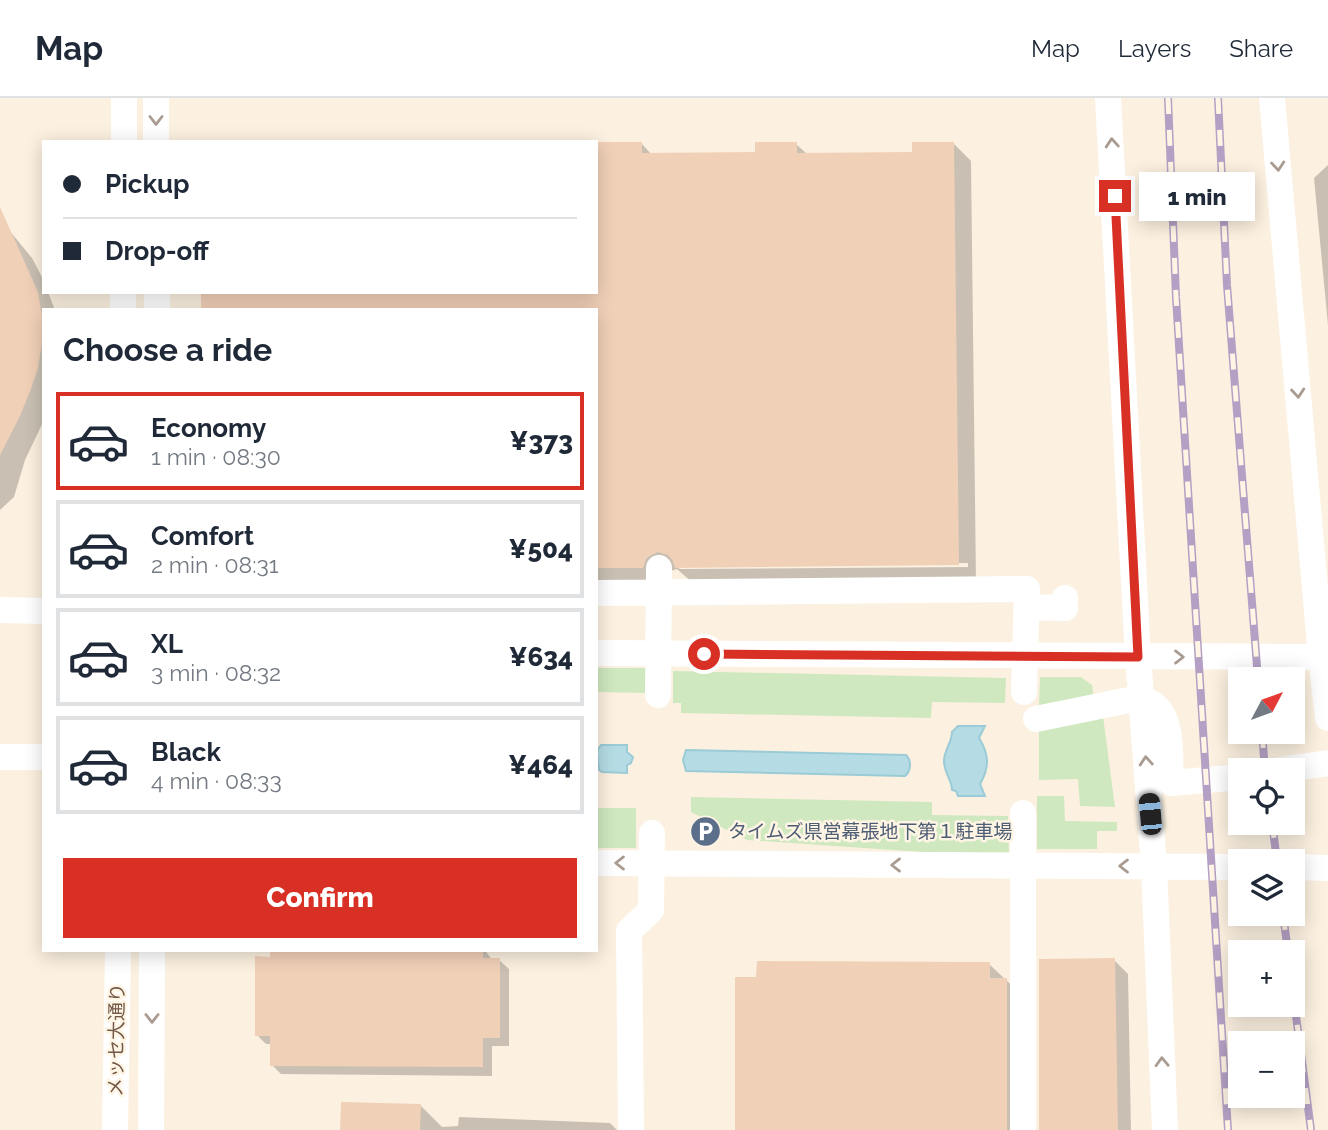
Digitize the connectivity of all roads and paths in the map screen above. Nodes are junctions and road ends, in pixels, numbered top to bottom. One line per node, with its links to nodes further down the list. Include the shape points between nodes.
1 (124, 98): 5 (street)
2 (156, 98): 6 (street, one-way to 6)
3 (1108, 98): 14 (street, one-way to 3)
4 (1272, 98): 15 (street, one-way to 15)
5 (124, 140)
6 (156, 140)
7 (659, 580): 8 (street); 10 (street, via 1027,589); 17 (street)
8 (598, 593)
9 (1065, 598): 10 (street, via 1065,608)
10 (1027, 607): 16 (street)
11 (0, 610): 12 (street)
12 (42, 611)
13 (598, 653): 14 (street)
14 (1138, 657): 15 (street, one-way to 15); 26 (street, one-way to 14)
15 (1324, 657): 18 (street)
16 (1024, 692)
17 (658, 695)
18 (1328, 718)
19 (1036, 719): 22 (street, via 1146,700 1165,716 1171,783)
20 (0, 757): 21 (street)
21 (42, 757)
22 (1228, 778)
23 (1023, 813): 35 (street)
24 (652, 833): 34 (street, via 651,910 629,931)
25 (598, 863): 26 (street, one-way to 25)
26 (1154, 866): 27 (street); 36 (street, one-way to 26)
27 (1228, 867)
28 (1305, 867): 29 (street)
29 (1328, 867)
30 (118, 952): 32 (street, メッセ大通り)
31 (152, 952): 33 (street, メッセ大通り, one-way to 33)
32 (115, 1130)
33 (151, 1130)
34 (631, 1130)
35 (1023, 1130)
36 (1165, 1130)

